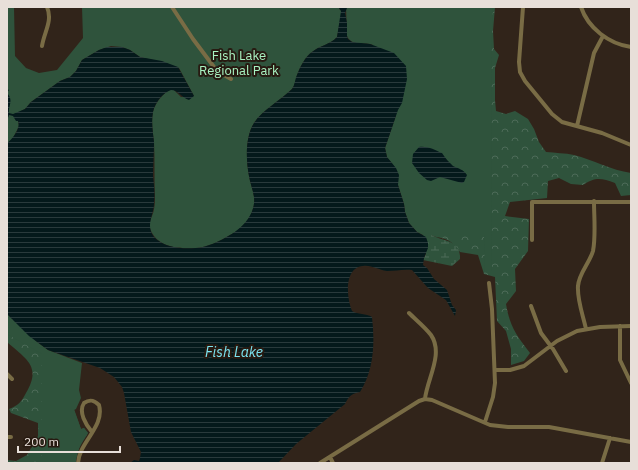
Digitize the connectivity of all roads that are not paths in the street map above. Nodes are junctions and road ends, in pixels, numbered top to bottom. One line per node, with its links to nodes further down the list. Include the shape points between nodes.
1 (47, 7): 6 (street, via 50,14)
2 (172, 7): 8 (street, via 193,40 218,71)
3 (523, 7): 9 (street, via 519,62 522,77 555,117 566,124)
4 (581, 7): 5 (street, via 586,18)
5 (603, 36): 7 (street, via 620,45); 9 (street, via 594,53)
6 (42, 46)
7 (631, 47)
8 (231, 79)
9 (577, 126): 10 (street, via 602,132)
10 (631, 145)
11 (594, 201): 12 (street); 13 (street, via 532,202); 19 (street, via 594,245 578,288)
12 (631, 202)
13 (532, 240)
14 (489, 283): 21 (street)
15 (531, 306): 20 (street, via 541,333)
16 (409, 313): 26 (street, via 431,336 435,346 435,358)
17 (620, 326): 18 (street); 19 (street); 25 (street, via 620,360)
18 (631, 326)
19 (586, 329): 20 (street, via 567,335)
20 (550, 345): 21 (street, via 524,366 510,370); 22 (street)
21 (495, 370): 27 (street, via 493,397)
22 (566, 371)
23 (7, 374): 24 (street)
24 (12, 379)
25 (631, 382)
26 (425, 399): 27 (street); 31 (street)
27 (485, 422): 29 (street, via 499,426 549,426)
28 (92, 432): 28 (street, via 97,425 100,412 99,405 91,400 84,403 82,409); 32 (street, via 80,452)
29 (610, 438): 30 (street); 35 (street)
30 (631, 442)
31 (330, 457): 33 (street); 34 (street)
32 (78, 463)
33 (320, 463)
34 (333, 463)
35 (602, 463)

